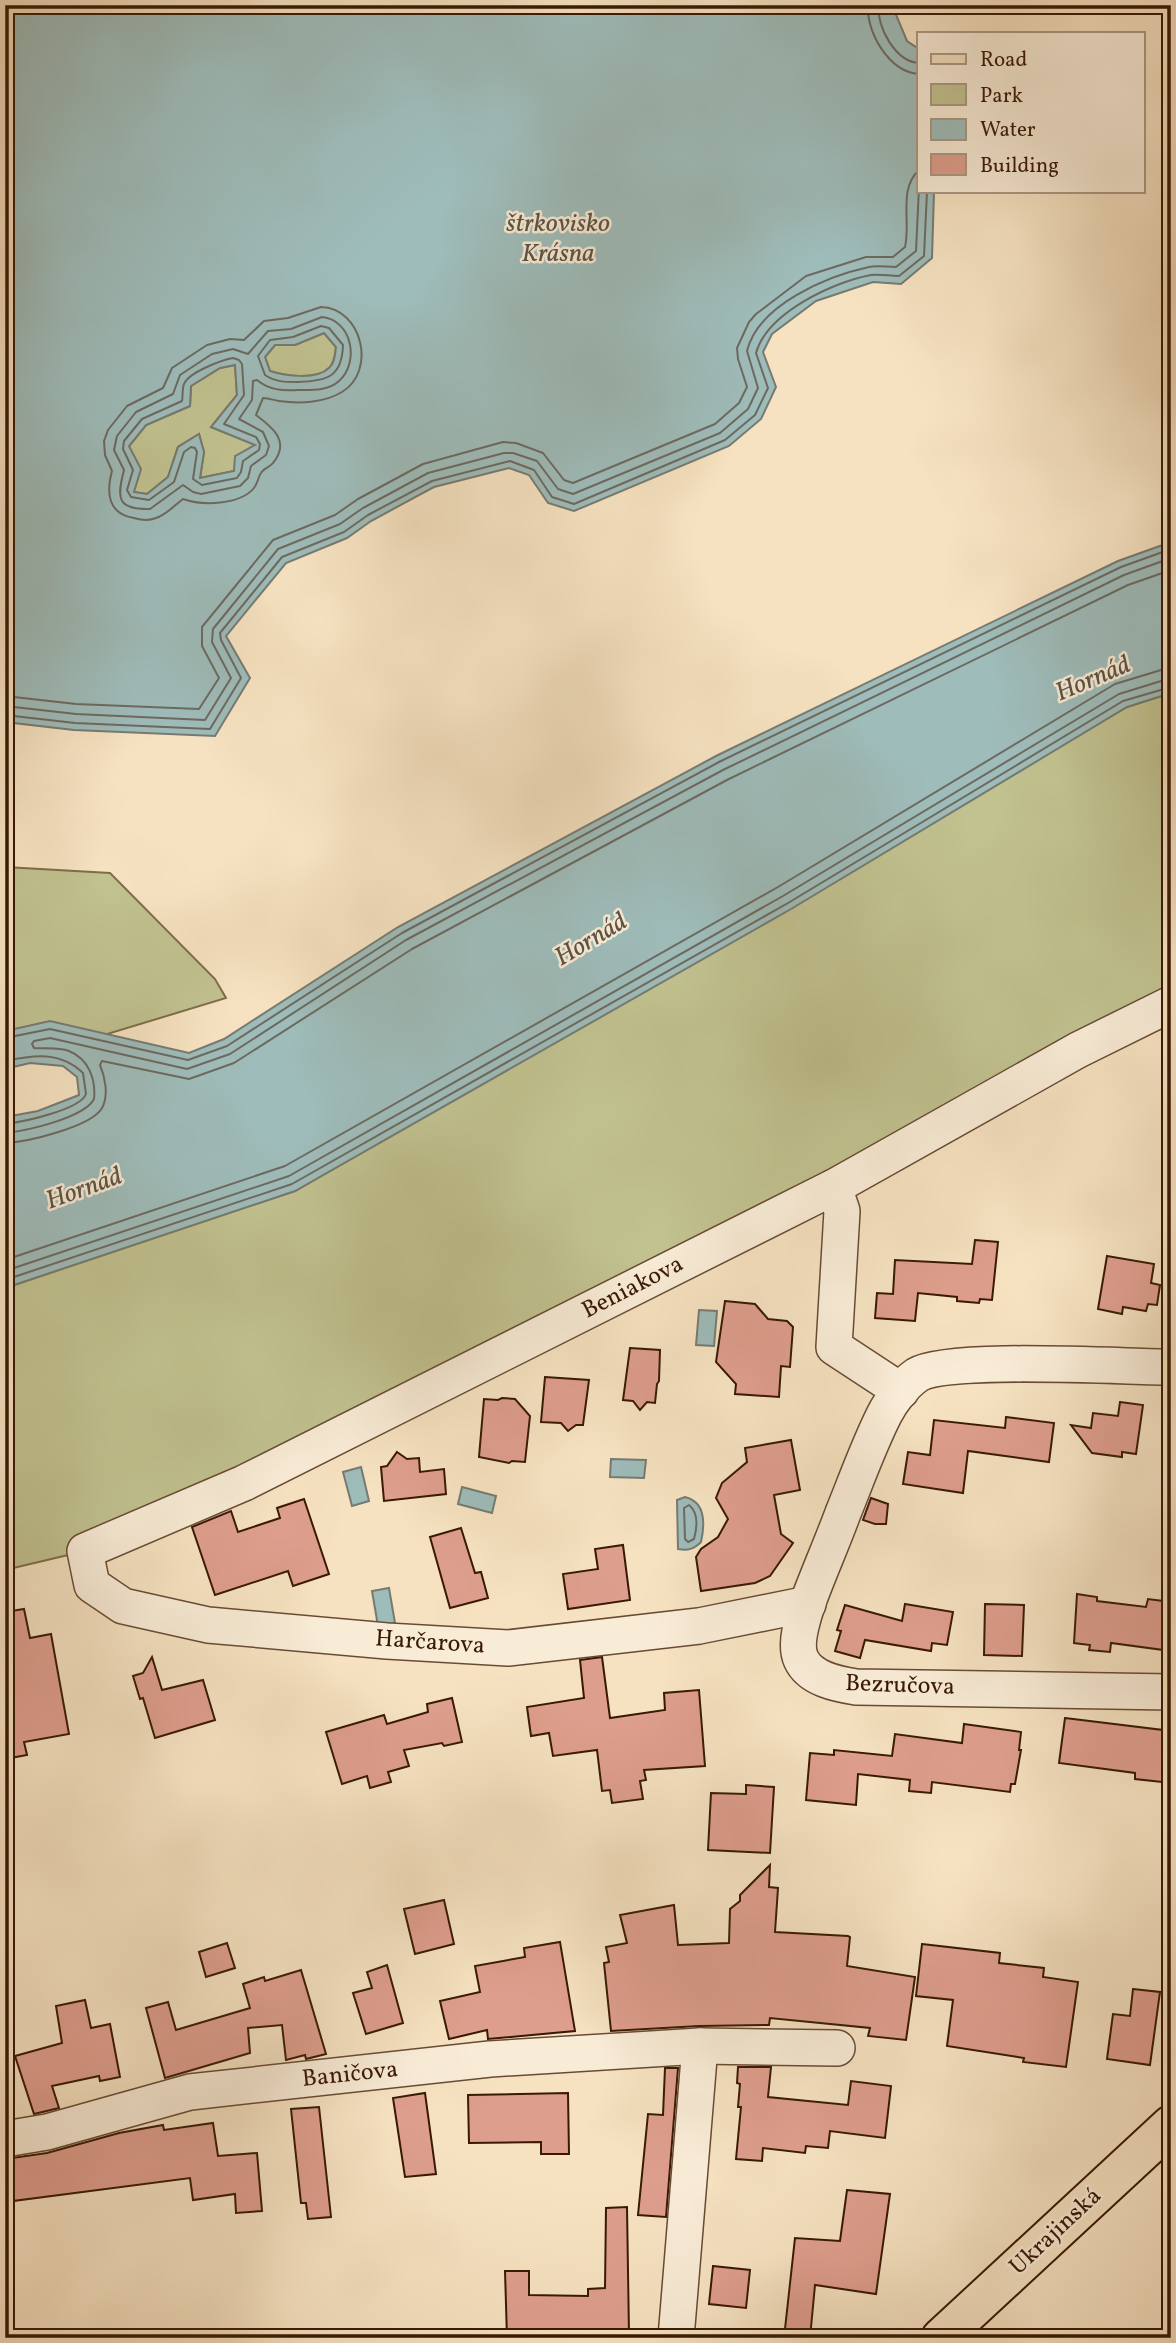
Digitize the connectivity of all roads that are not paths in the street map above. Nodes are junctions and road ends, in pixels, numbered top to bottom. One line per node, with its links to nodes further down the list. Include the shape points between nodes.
1 (1171, 1004): 2 (street, Beniakova, via 1078,1050)
2 (834, 1187): 4 (street, via 842,1211 834,1347); 5 (street, Beniakova, via 244,1483)
3 (1171, 1367): 4 (street, Bezručova, via 988,1364 938,1368 918,1374)
4 (901, 1391): 6 (street, Bezručova, via 869,1448)
5 (85, 1551): 6 (street, Harčarova, via 92,1585 122,1606 208,1625 387,1641 508,1648 699,1626)
6 (808, 1604): 7 (street, Bezručova, via 798,1646 801,1660 831,1682 856,1687)
7 (1171, 1692)
8 (700, 2046): 9 (street, Baničova); 11 (street, Baničova, via 489,2059 190,2092 47,2132); 12 (street)
9 (837, 2048)
10 (1171, 2125): 13 (main road, Ukrajinská)
11 (5, 2139)
12 (676, 2338)
13 (941, 2338)

